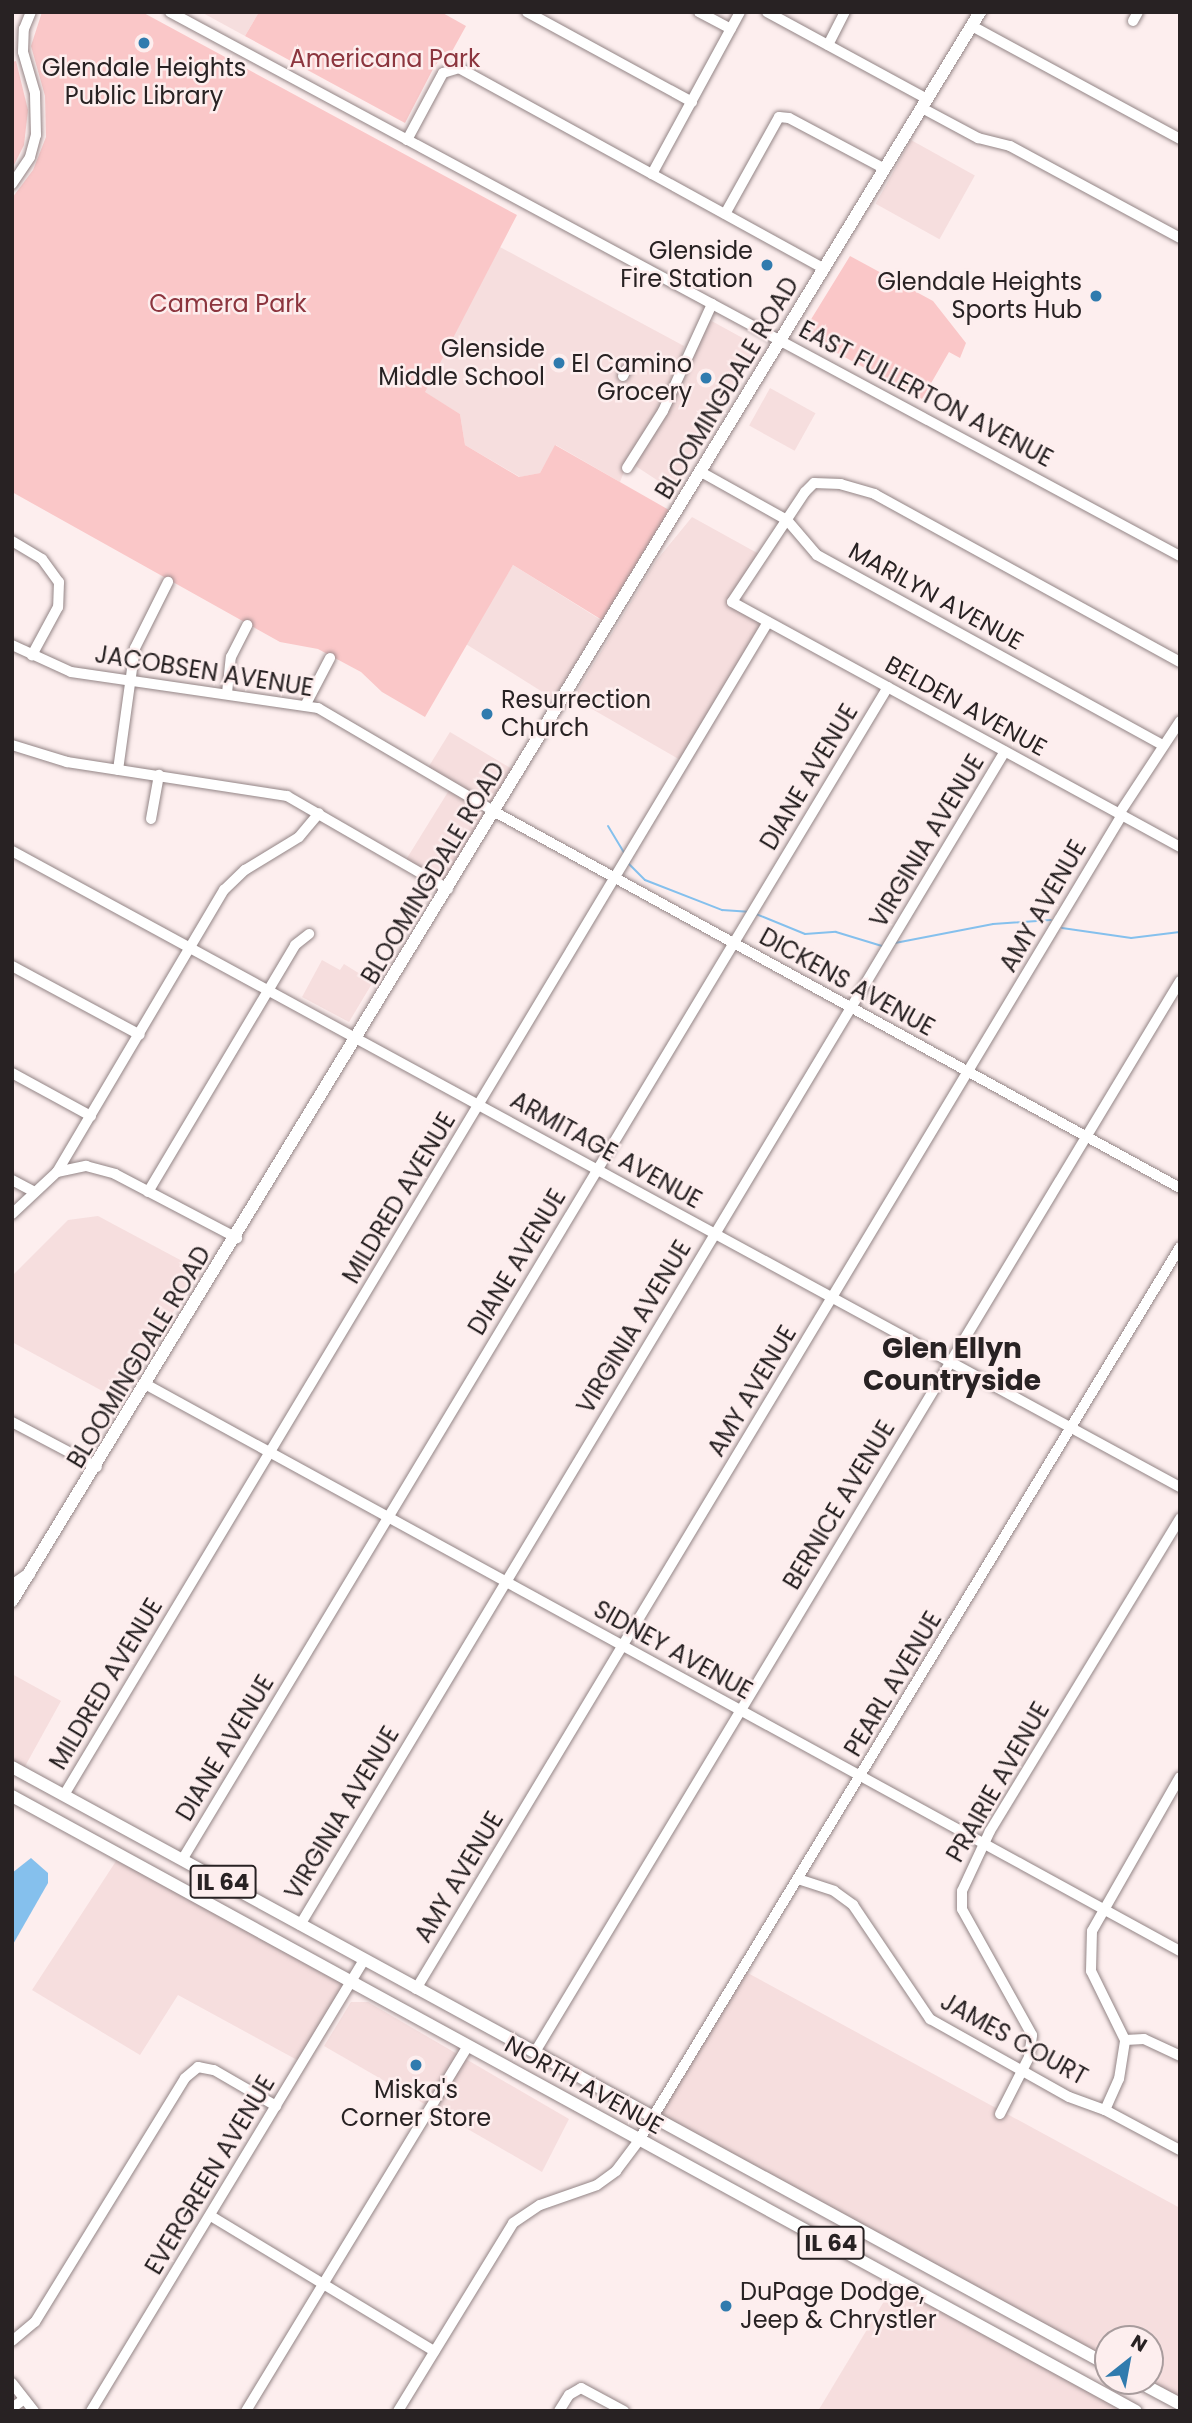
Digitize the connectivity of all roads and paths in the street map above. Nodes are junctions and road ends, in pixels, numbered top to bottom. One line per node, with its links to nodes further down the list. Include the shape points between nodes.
1 (31, 12): 18 (street, via 24,29 23,52 35,93 36,135 30,157)
2 (170, 12): 14 (street, EAST FULLERTON AVENUE)
3 (527, 12): 12 (street)
4 (699, 12): 10 (street)
5 (740, 12): 10 (street)
6 (767, 12): 11 (street)
7 (845, 12): 11 (street)
8 (980, 12): 9 (main road, BLOOMINGDALE ROAD)
9 (972, 26): 13 (main road, BLOOMINGDALE ROAD); 15 (street)
10 (731, 29): 12 (street)
11 (828, 45): 13 (street)
12 (692, 102): 17 (street)
13 (924, 104): 16 (main road, BLOOMINGDALE ROAD); 20 (street, via 978,138 1010,146)
14 (407, 139): 17 (street, via 450,68 459,68); 22 (street, EAST FULLERTON AVENUE)
15 (1180, 139)
16 (885, 169): 19 (street, via 789,118 779,117); 21 (main road, BLOOMINGDALE ROAD)
17 (652, 174): 19 (street)
18 (12, 184)
19 (725, 214): 21 (street)
20 (1180, 238)
21 (824, 268): 23 (main road, BLOOMINGDALE ROAD)
22 (712, 304): 23 (street, EAST FULLERTON AVENUE); 24 (street, via 663,411)
23 (782, 340): 25 (main road, BLOOMINGDALE ROAD); 28 (street, EAST FULLERTON AVENUE)
24 (627, 468)
25 (701, 472): 26 (street, MARILYN AVENUE); 46 (main road, BLOOMINGDALE ROAD)
26 (787, 520): 30 (street, BELDEN AVENUE, via 732,602); 35 (street, via 814,484 864,489); 41 (street, MARILYN AVENUE, via 817,555)
27 (12, 541): 33 (street, via 42,559 59,582 58,607)
28 (1180, 556)
29 (169, 582): 36 (street, via 139,638)
30 (768, 622): 37 (street, BELDEN AVENUE); 52 (street, MILDRED AVENUE)
31 (247, 625): 38 (street, via 231,657)
32 (12, 645): 33 (street, JACOBSEN AVENUE)
33 (33, 656): 36 (street, JACOBSEN AVENUE, via 71,672)
34 (330, 659): 39 (street)
35 (1180, 662)
36 (129, 680): 38 (street, JACOBSEN AVENUE); 44 (street)
37 (888, 687): 43 (street, BELDEN AVENUE); 55 (street, DIANE AVENUE)
38 (227, 693): 39 (street, JACOBSEN AVENUE)
39 (306, 704): 46 (street, JACOBSEN AVENUE)
40 (1180, 721): 41 (street, AMY AVENUE)
41 (1161, 744): 48 (street, AMY AVENUE)
42 (12, 746): 44 (street, via 51,759)
43 (1005, 751): 48 (street, BELDEN AVENUE); 60 (street, VIRGINIA AVENUE)
44 (118, 770): 45 (street)
45 (159, 775): 47 (street, via 280,794); 49 (street)
46 (495, 812): 52 (street, DICKENS AVENUE); 53 (main road, BLOOMINGDALE ROAD)
47 (319, 813): 53 (street); 56 (street, via 299,837 231,881)
48 (1121, 815): 50 (street, BELDEN AVENUE); 63 (street, AMY AVENUE)
49 (151, 819)
50 (1180, 847)
51 (12, 851): 56 (street, ARMITAGE AVENUE)
52 (614, 877): 55 (street, DICKENS AVENUE); 65 (street, MILDRED AVENUE)
53 (448, 889): 62 (main road, BLOOMINGDALE ROAD)
54 (309, 934): 59 (street, via 295,945)
55 (734, 943): 60 (street, DICKENS AVENUE); 68 (street, DIANE AVENUE)
56 (192, 949): 59 (street, ARMITAGE AVENUE); 61 (street)
57 (12, 966): 61 (street)
58 (1180, 981): 67 (street, BERNICE AVENUE)
59 (270, 991): 62 (street, ARMITAGE AVENUE); 73 (street)
60 (851, 1008): 63 (street, DICKENS AVENUE); 75 (street, VIRGINIA AVENUE)
61 (140, 1035): 66 (street)
62 (358, 1038): 65 (street, ARMITAGE AVENUE); 76 (main road, BLOOMINGDALE ROAD)
63 (969, 1072): 67 (street, DICKENS AVENUE); 78 (street, AMY AVENUE)
64 (12, 1073): 66 (street)
65 (480, 1105): 68 (street, ARMITAGE AVENUE); 83 (street, MILDRED AVENUE)
66 (91, 1116): 69 (street)
67 (1086, 1137): 71 (street, DICKENS AVENUE); 79 (street, BERNICE AVENUE)
68 (597, 1170): 75 (street, ARMITAGE AVENUE); 86 (street, DIANE AVENUE)
69 (57, 1172): 72 (street); 73 (street, via 86,1166 115,1174)
70 (12, 1180): 72 (street)
71 (1180, 1188)
72 (33, 1191): 74 (street)
73 (148, 1192): 76 (street)
74 (12, 1214)
75 (716, 1233): 78 (street, ARMITAGE AVENUE); 89 (street, VIRGINIA AVENUE)
76 (237, 1238): 80 (main road, BLOOMINGDALE ROAD)
77 (1180, 1247): 82 (street, PEARL AVENUE)
78 (833, 1297): 79 (street, ARMITAGE AVENUE); 92 (street, AMY AVENUE)
79 (951, 1362): 82 (street, ARMITAGE AVENUE); 93 (street, BERNICE AVENUE)
80 (147, 1385): 83 (street, SIDNEY AVENUE); 84 (main road, BLOOMINGDALE ROAD)
81 (12, 1422): 84 (street)
82 (1071, 1428): 85 (street, ARMITAGE AVENUE); 95 (street, PEARL AVENUE)
83 (270, 1452): 86 (street, SIDNEY AVENUE); 97 (street, MILDRED AVENUE)
84 (97, 1467): 88 (main road, BLOOMINGDALE ROAD)
85 (1180, 1487)
86 (387, 1518): 89 (street, SIDNEY AVENUE); 100 (street, DIANE AVENUE)
87 (1180, 1518): 99 (street, PRAIRIE AVENUE)
88 (29, 1574): 90 (main road, BLOOMINGDALE ROAD); 91 (main road, BLOOMINGDALE ROAD)
89 (505, 1582): 92 (street, SIDNEY AVENUE); 103 (street, VIRGINIA AVENUE)
90 (12, 1586)
91 (12, 1601)
92 (623, 1647): 93 (street, SIDNEY AVENUE); 107 (street, AMY AVENUE)
93 (740, 1711): 95 (street, SIDNEY AVENUE); 110 (street, BERNICE AVENUE)
94 (12, 1766): 97 (main road, NORTH AVENUE / IL 64)
95 (861, 1777): 99 (street, SIDNEY AVENUE); 101 (street, PEARL AVENUE)
96 (1180, 1777): 102 (street)
97 (64, 1795): 100 (main road, NORTH AVENUE / IL 64)
98 (12, 1796): 106 (main road, NORTH AVENUE / IL 64)
99 (983, 1845): 102 (street, SIDNEY AVENUE); 112 (street, PRAIRIE AVENUE, via 964,1884 961,1909 1032,2035)
100 (182, 1860): 103 (main road, NORTH AVENUE / IL 64)
101 (799, 1879): 112 (street, JAMES COURT, via 834,1891 853,1905 928,2017); 116 (street, PEARL AVENUE)
102 (1103, 1909): 104 (street, SIDNEY AVENUE); 108 (street, via 1090,1944 1091,1971)
103 (300, 1925): 105 (main road, NORTH AVENUE / IL 64)
104 (1180, 1951)
105 (364, 1960): 106 (street, EVERGREEN AVENUE); 107 (main road, NORTH AVENUE / IL 64)
106 (351, 1984): 109 (main road, NORTH AVENUE / IL 64); 113 (street, EVERGREEN AVENUE)
107 (416, 1989): 110 (main road, NORTH AVENUE / IL 64)
108 (1125, 2040): 111 (street, via 1143,2039); 114 (street, via 1119,2079)
109 (468, 2046): 117 (main road, NORTH AVENUE / IL 64); 120 (street)
110 (535, 2052): 116 (main road, NORTH AVENUE / IL 64)
111 (1180, 2056)
112 (1023, 2072): 114 (street, JAMES COURT); 115 (street, PRAIRIE AVENUE)
113 (276, 2106): 119 (street, EVERGREEN AVENUE); 121 (street, via 214,2070 198,2067 185,2078 35,2322)
114 (1105, 2110): 118 (street, JAMES COURT)
115 (1000, 2114)
116 (653, 2117): 117 (street, PEARL AVENUE); 123 (main road, NORTH AVENUE / IL 64)
117 (639, 2140): 122 (street, PEARL AVENUE, via 616,2171 597,2185 540,2205 513,2223); 135 (main road, NORTH AVENUE / IL 64)
118 (1180, 2150)
119 (211, 2216): 120 (street); 130 (street, EVERGREEN AVENUE)
120 (323, 2285): 122 (street); 131 (street)
121 (12, 2341)
122 (435, 2351): 132 (street, PEARL AVENUE)
123 (1094, 2357)
124 (12, 2383): 126 (street)
125 (1163, 2395): 127 (main road)
126 (23, 2400): 128 (street); 129 (street)
127 (1180, 2404)
128 (12, 2408)
129 (34, 2411)
130 (91, 2411)
131 (246, 2411)
132 (398, 2411)
133 (559, 2411): 134 (street, via 569,2395 582,2388)
134 (624, 2411)
135 (1136, 2411)

